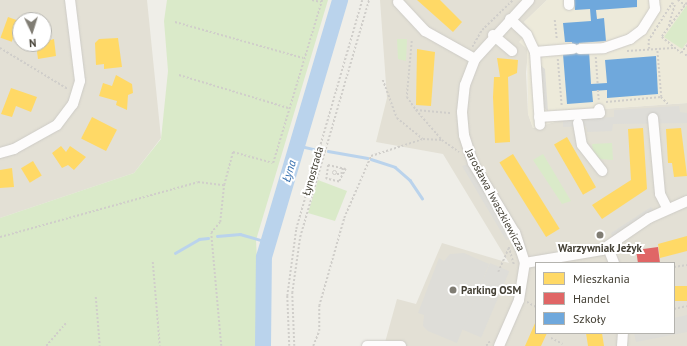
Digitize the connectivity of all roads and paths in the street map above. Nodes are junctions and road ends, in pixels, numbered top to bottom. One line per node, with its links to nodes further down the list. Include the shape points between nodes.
1 (70, 0): 35 (street, via 80,67)
2 (312, 0): 8 (path)
3 (362, 0): 83 (path, Łynostrada, via 296,229 287,296)
4 (369, 0): 84 (path, via 300,237 292,293)
5 (529, 0): 11 (street, Jarosława Iwaszkiewicza)
6 (654, 0): 25 (street, via 655,9 642,30 630,38 604,48)
7 (678, 0): 10 (path)
8 (321, 1): 30 (path)
9 (398, 2): 31 (street, via 425,31)
10 (686, 4): 14 (path)
11 (510, 19): 15 (street, Jarosława Iwaszkiewicza); 25 (street, via 528,35)
12 (555, 20): 19 (path)
13 (175, 22): 30 (path)
14 (669, 27): 21 (path, via 662,37); 22 (path, via 675,5 672,4 648,41)
15 (493, 35): 24 (street); 31 (street, Jarosława Iwaszkiewicza)
16 (412, 41): 40 (path, via 407,97)
17 (687, 45): 27 (path)
18 (0, 48): 35 (path)
19 (557, 48)
20 (662, 48): 21 (path)
21 (673, 48): 27 (path)
22 (649, 49)
23 (657, 49): 36 (path)
24 (512, 51)
25 (536, 52): 38 (street, via 540,121 600,113)
26 (595, 53): 34 (path)
27 (681, 53): 28 (path, via 685,56)
28 (687, 53)
29 (558, 54): 41 (path)
30 (303, 58): 39 (path)
31 (475, 59): 64 (street, Jarosława Iwaszkiewicza, via 463,100 466,144 515,233)
32 (179, 75): 39 (path)
33 (383, 80): 45 (path, via 397,118)
34 (598, 84)
35 (77, 94): 48 (street, via 57,125 14,149)
36 (661, 97): 37 (path); 38 (path)
37 (668, 104)
38 (599, 106)
39 (288, 108): 57 (path, via 272,163 233,152)
40 (416, 110): 42 (path); 46 (path)
41 (562, 111)
42 (452, 113)
43 (653, 118): 59 (street, via 660,194)
44 (578, 123): 53 (street, via 582,145)
45 (423, 139): 46 (path); 85 (path, via 371,156 344,218 321,300 319,331)
46 (442, 140): 47 (path)
47 (459, 152)
48 (0, 153)
49 (336, 166): 50 (path); 51 (path, via 328,165); 52 (path)
50 (343, 168): 56 (path); 56 (path, via 346,174)
51 (327, 171): 54 (path); 56 (path, via 327,180 339,182)
52 (335, 171): 54 (path); 55 (path)
53 (602, 171)
54 (332, 172): 55 (path)
55 (337, 174): 56 (path)
56 (341, 174)
57 (224, 186): 60 (path, via 198,182); 82 (path, via 220,222 211,233)
58 (687, 201): 59 (street)
59 (667, 208): 61 (street)
60 (0, 236)
61 (608, 248): 63 (street); 64 (street)
62 (153, 262): 81 (path)
63 (614, 262)
64 (525, 263): 77 (street, Jarosława Iwaszkiewicza, via 519,300)
65 (687, 265): 66 (path)
66 (675, 267)
67 (498, 272): 68 (path, via 509,247)
68 (514, 272)
69 (96, 297): 80 (path)
70 (527, 302): 71 (path)
71 (535, 306)
72 (687, 306): 73 (path)
73 (675, 309)
74 (67, 322): 79 (path)
75 (623, 334): 89 (street)
76 (551, 338): 78 (path)
77 (496, 342): 88 (path)
78 (563, 344)
79 (46, 346)
80 (100, 346)
81 (160, 346)
82 (221, 346)
83 (289, 346)
84 (294, 346)
85 (313, 346)
86 (367, 346): 87 (street)
87 (402, 346)
88 (486, 346)
89 (622, 346)

